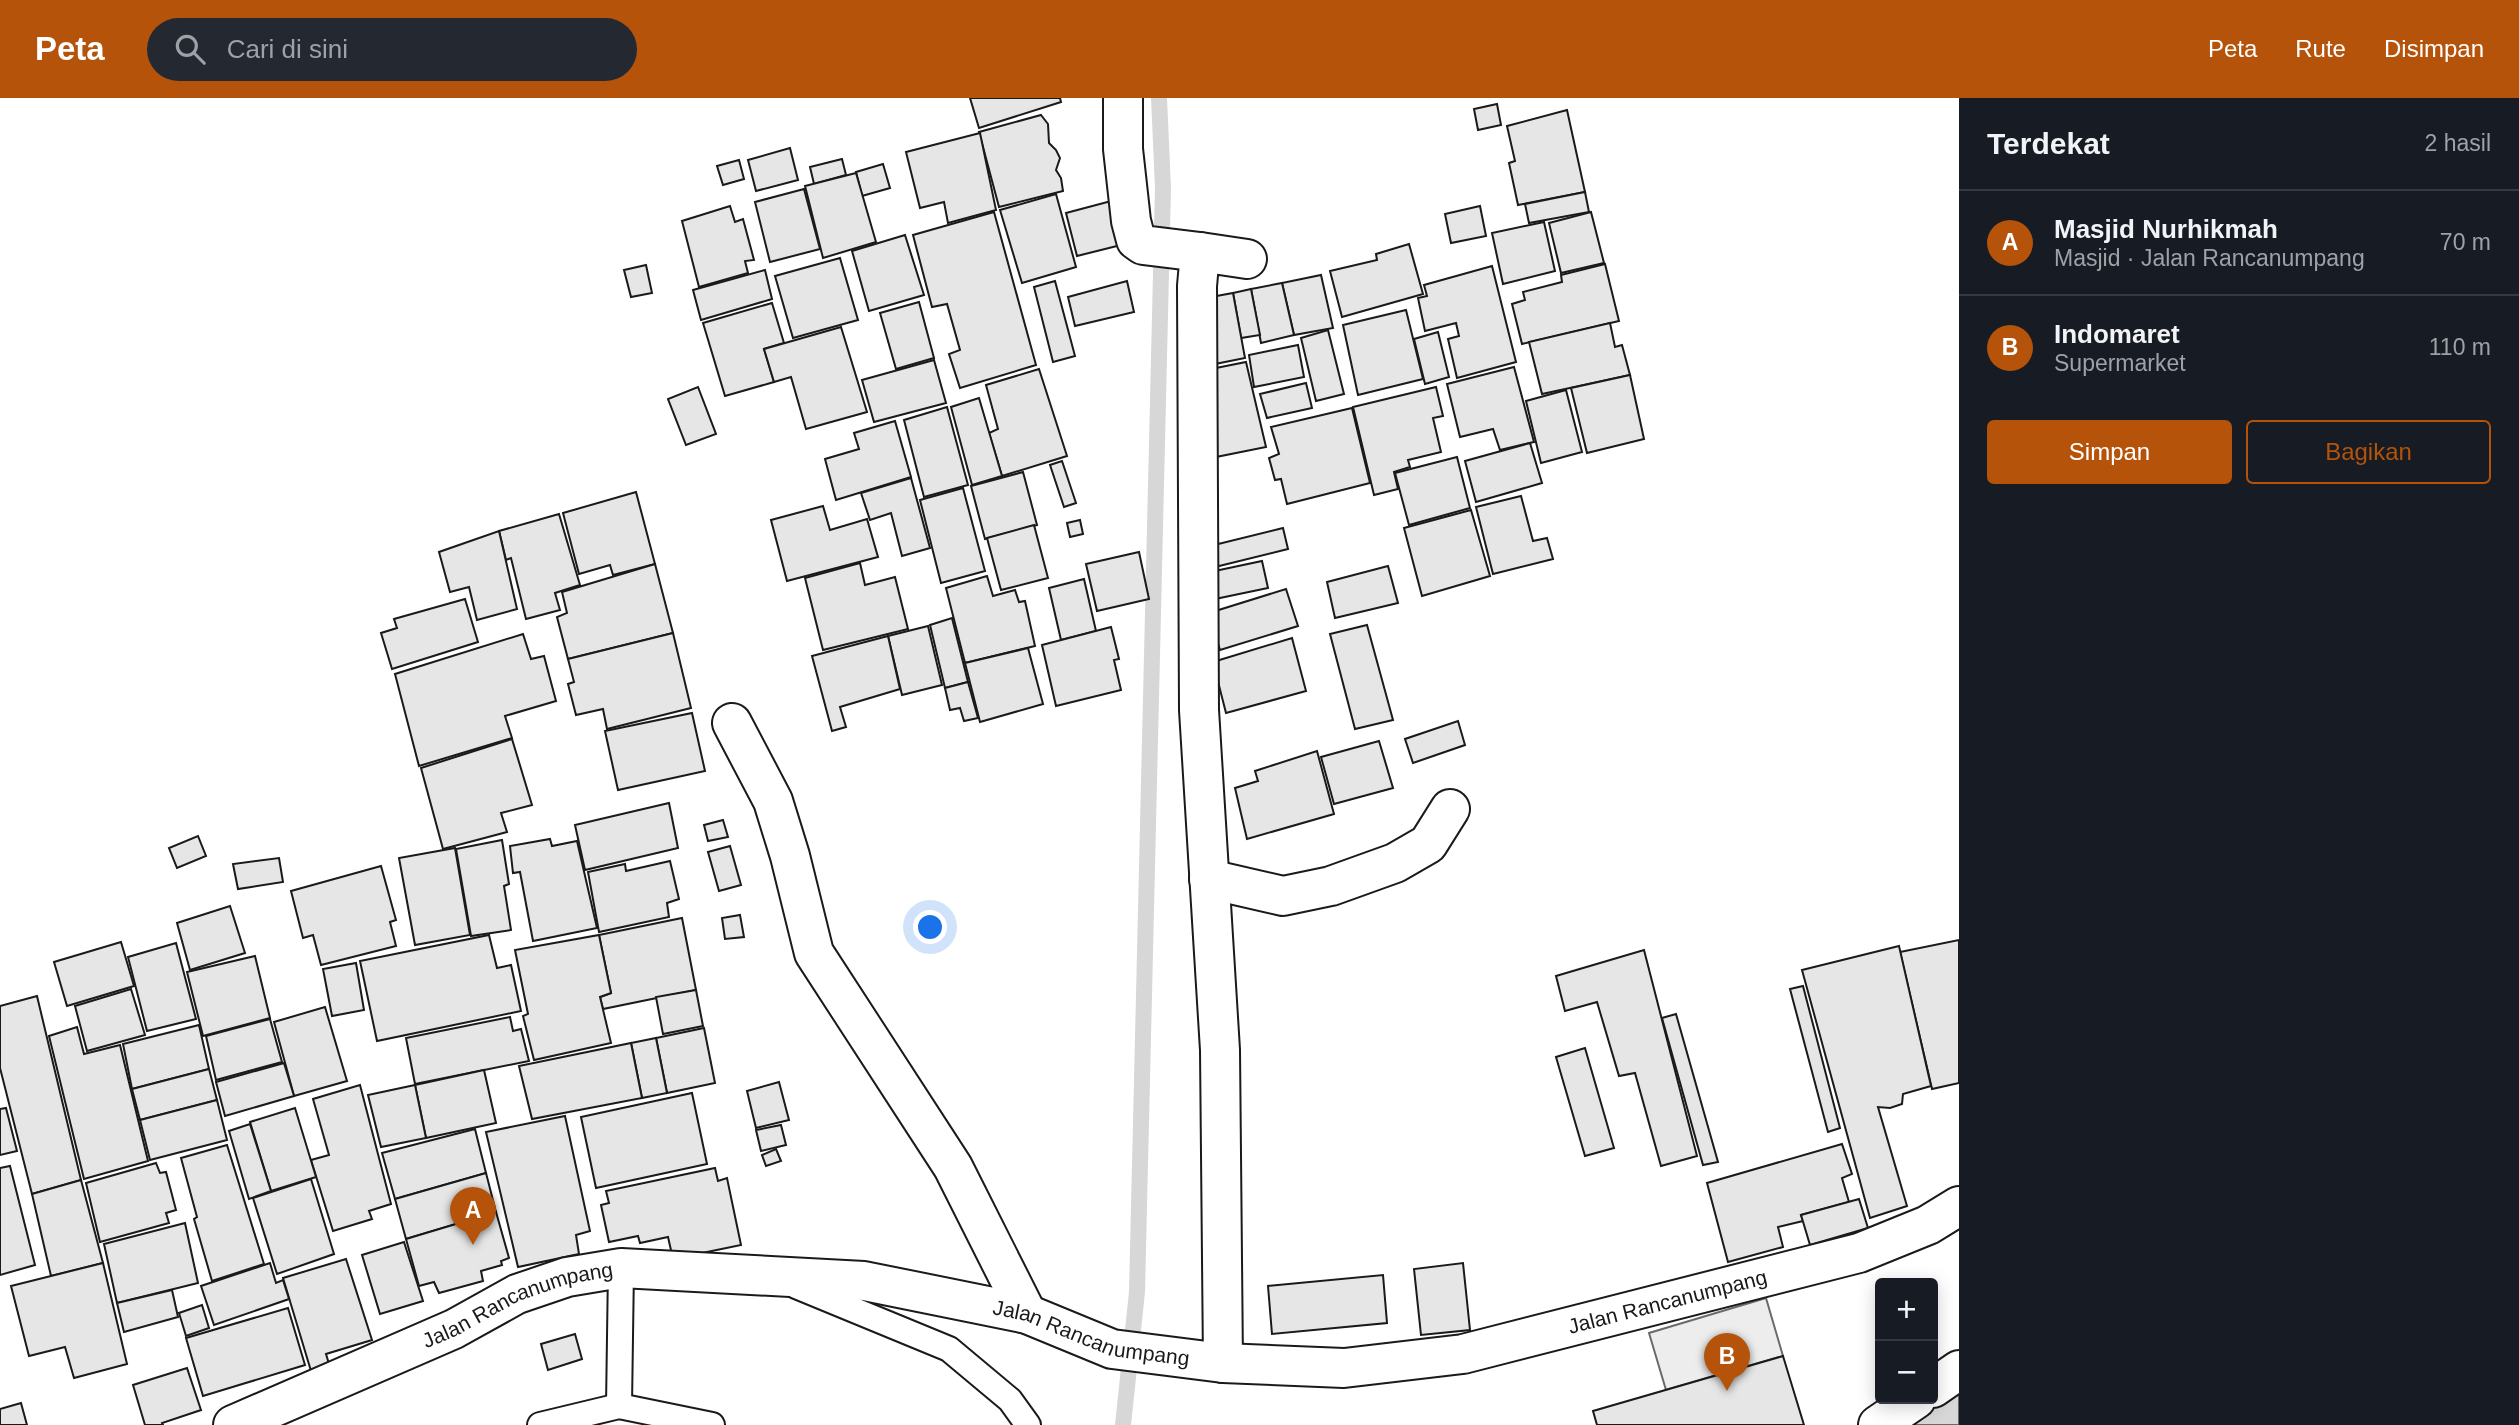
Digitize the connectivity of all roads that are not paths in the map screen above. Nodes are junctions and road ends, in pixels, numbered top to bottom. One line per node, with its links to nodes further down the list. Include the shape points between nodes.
1 (1123, 98): 2 (street, via 1123,149 1136,240 1143,245)
2 (1197, 251): 3 (street); 6 (street, via 1199,710)
3 (1247, 260)
4 (732, 723): 10 (street, via 773,801 814,953 953,1167)
5 (1450, 810): 6 (street, via 1428,844 1395,863 1331,886 1283,896)
6 (1209, 880): 11 (street, via 1220,1050)
7 (1959, 1206): 11 (street, Jalan Rancanumpang, via 1928,1225 1859,1254 1463,1354 1344,1368)
8 (621, 1268): 9 (street, Jalan Rancanumpang); 15 (lane); 17 (street, Jalan Rancanumpang, via 567,1277 517,1294 454,1329)
9 (771, 1276): 10 (street, Jalan Rancanumpang, via 864,1281); 20 (lane, via 949,1349 1010,1399)
10 (1027, 1314): 11 (street, Jalan Rancanumpang, via 1112,1349)
11 (1223, 1363)
12 (1959, 1370): 13 (street)
13 (1938, 1385)
14 (1909, 1404): 21 (street)
15 (619, 1406): 16 (lane); 18 (lane)
16 (669, 1420): 19 (lane)
17 (233, 1425)
18 (540, 1425)
19 (712, 1425)
20 (1028, 1425)
21 (1878, 1425)

